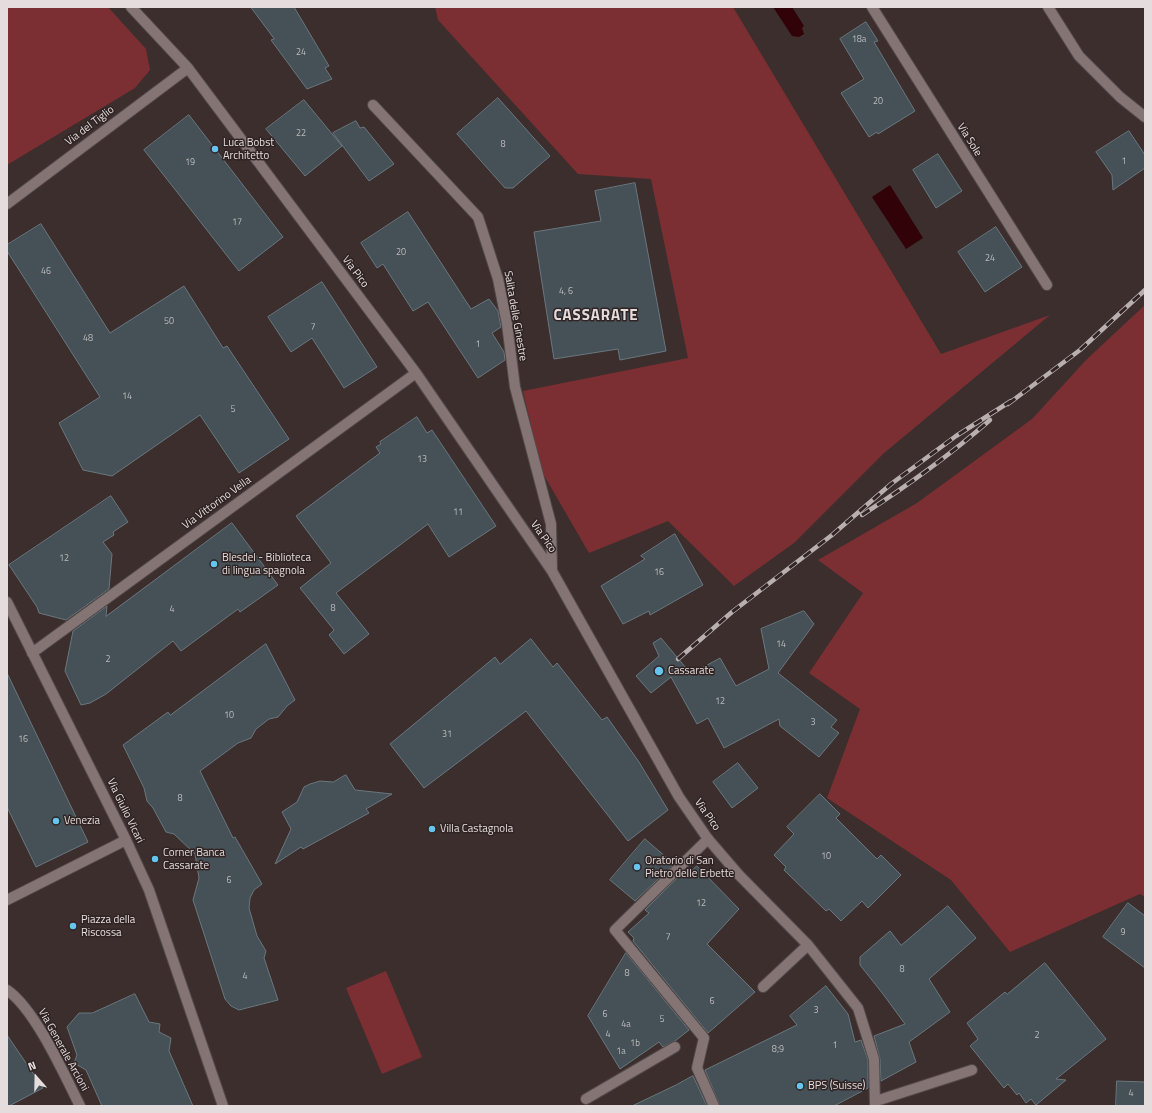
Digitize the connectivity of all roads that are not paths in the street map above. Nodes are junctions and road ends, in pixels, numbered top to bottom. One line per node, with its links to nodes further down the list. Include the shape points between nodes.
1 (131, 7): 4 (street, Via Pico)
2 (872, 7): 8 (street, Via Sole)
3 (1048, 7): 6 (street, via 1079,56 1120,97)
4 (188, 68): 7 (street, Via del Tiglio); 9 (street, Via Pico)
5 (373, 105): 10 (street, Salita delle Ginestre, via 478,217 498,279 515,387 551,524)
6 (1145, 117)
7 (7, 204)
8 (1047, 285)
9 (416, 373): 10 (street, Via Pico); 12 (street, Via Vittorino Vella)
10 (552, 571): 13 (street, Via Pico, via 679,797)
11 (7, 602): 12 (street, Via Giulio Vicari)
12 (32, 653): 14 (street, Via Giulio Vicari)
13 (708, 839): 16 (street, Via Pico, via 739,875); 25 (street, via 615,930 704,1038 697,1068)
14 (126, 840): 15 (street); 24 (street, Via Giulio Vicari, via 149,890)
15 (7, 900)
16 (808, 944): 17 (street); 22 (street, Via Pico, via 858,1008 874,1059)
17 (763, 987)
18 (7, 990): 23 (street, Via Generale Arcioni, via 27,1012 56,1058)
19 (675, 1047): 21 (street)
20 (972, 1070): 22 (street)
21 (586, 1099)
22 (876, 1103)
23 (80, 1106)
24 (223, 1106)
25 (714, 1106)

